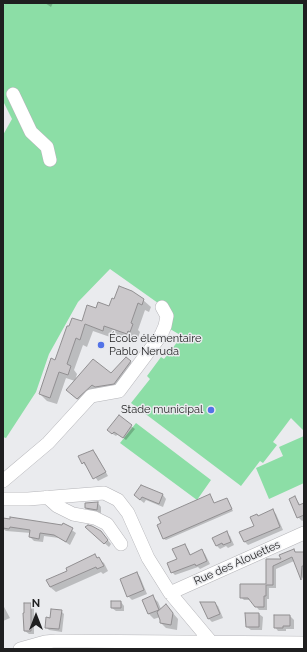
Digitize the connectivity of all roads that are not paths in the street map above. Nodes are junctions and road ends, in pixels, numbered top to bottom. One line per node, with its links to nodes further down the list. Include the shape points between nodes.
1 (12, 94): 2 (street, via 31,132 47,147)
2 (50, 160)
3 (162, 307): 4 (street, via 167,316 161,335 119,390 91,396 48,442)
4 (3, 481)
5 (47, 497): 6 (street); 8 (street, via 57,506 73,514 95,518 107,524); 9 (street, via 104,494 118,500 128,513 148,558)
6 (3, 499)
7 (304, 533): 9 (street, Rue des Alouettes)
8 (121, 544)
9 (170, 592): 12 (street)
10 (304, 643): 12 (street)
11 (168, 646): 12 (street); 13 (street, via 56,641)
12 (215, 646)
13 (20, 649)

